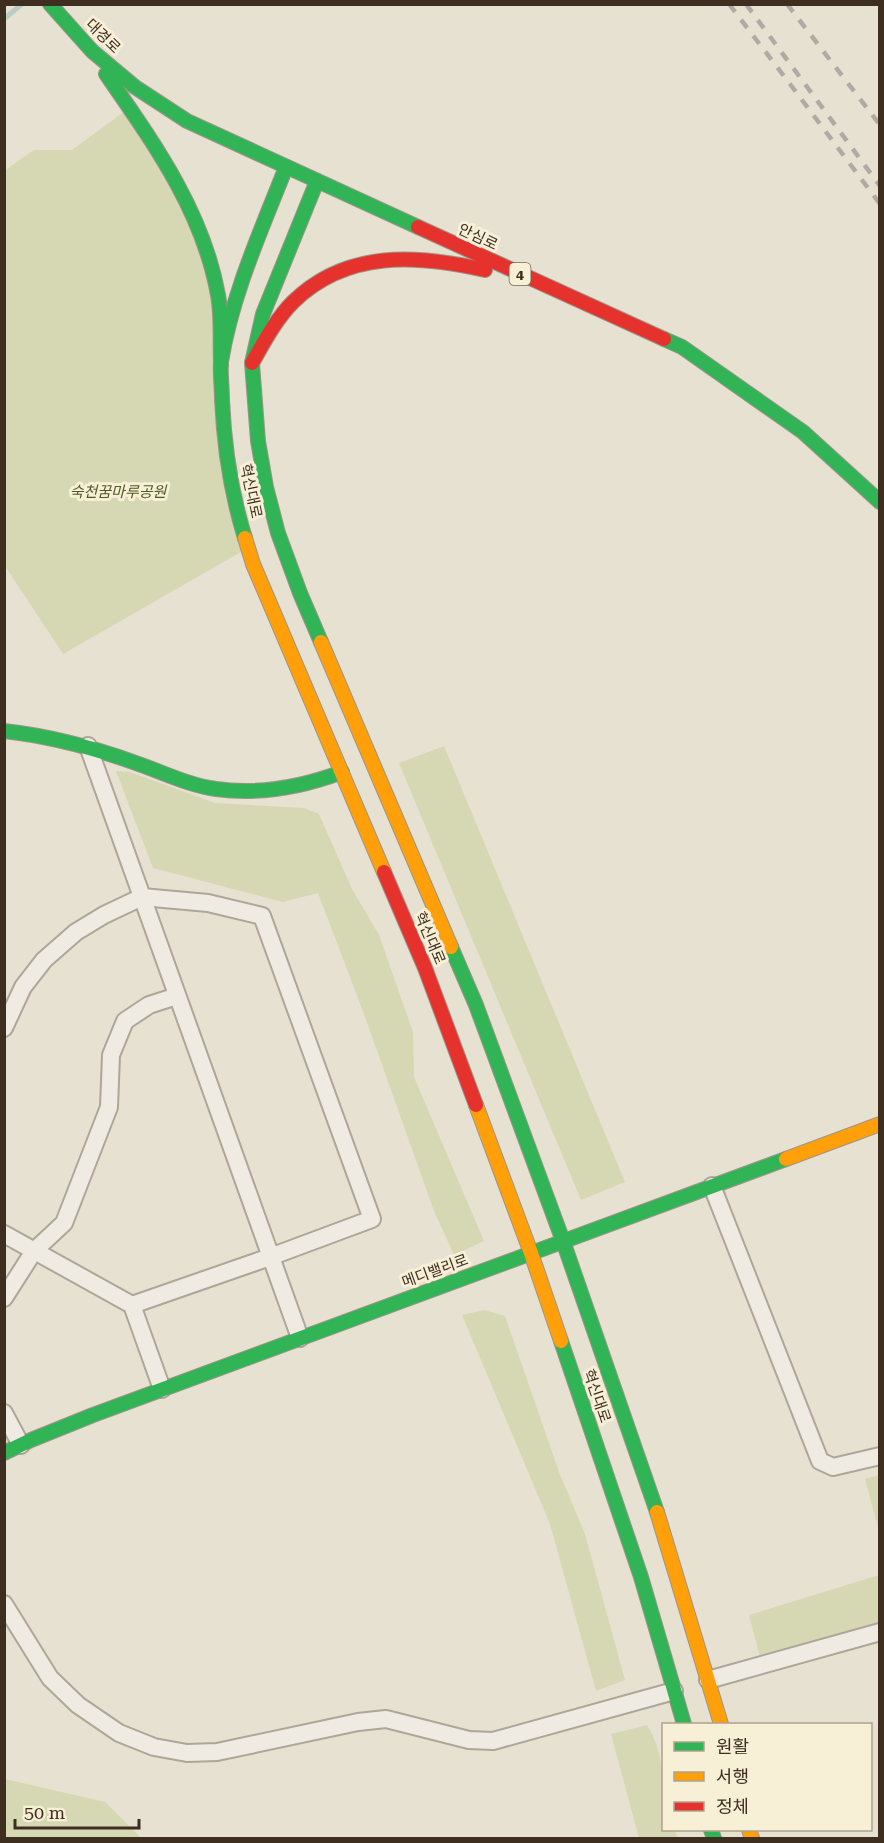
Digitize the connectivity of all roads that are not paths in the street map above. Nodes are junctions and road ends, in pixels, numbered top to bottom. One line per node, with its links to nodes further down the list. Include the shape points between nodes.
1 (50, 4): 2 (main road, 대경로 / 4)
2 (81, 39): 3 (main road, 대경로 / 4); 8 (main road, via 146,132 194,214 218,296)
3 (135, 87): 4 (main road, 안심로 / 4, via 187,121)
4 (286, 167): 5 (main road, 안심로 / 4); 8 (main road, 혁신대로, via 239,286)
5 (317, 181): 6 (main road, 안심로 / 4); 7 (main road, via 263,314)
6 (540, 283): 7 (main road, via 427,259 359,263 321,280 293,302); 9 (main road, 안심로 / 4, via 682,347 803,432)
7 (252, 363): 19 (main road, via 258,441 278,533 300,593 477,1005)
8 (221, 364): 12 (main road, 혁신대로, via 223,424 238,516 253,564)
9 (879, 502)
10 (4, 731): 11 (main road)
11 (88, 746): 12 (main road, via 215,789 260,792 319,781); 13 (street)
12 (342, 772): 21 (main road, 혁신대로, via 425,968)
13 (142, 897): 14 (street); 15 (street, via 76,932 44,960 23,987); 22 (street, via 208,903 262,916 372,1219)
14 (177, 996): 20 (street, via 149,1005 125,1021 111,1055 109,1107 64,1223); 22 (street)
15 (4, 1028)
16 (879, 1124): 17 (main road, 메디밸리로)
17 (711, 1186): 19 (main road, 메디밸리로); 30 (street, via 820,1461 833,1467)
18 (4, 1234): 20 (street)
19 (563, 1241): 21 (main road, 메디밸리로); 33 (main road, via 666,1537)
20 (34, 1251): 23 (street); 24 (street)
21 (531, 1253): 25 (main road, 메디밸리로); 34 (main road, 혁신대로, via 641,1576)
22 (270, 1257): 24 (street); 25 (street)
23 (4, 1298)
24 (132, 1305): 26 (street)
25 (300, 1338): 26 (main road, 메디밸리로)
26 (162, 1389): 28 (main road, 메디밸리로)
27 (4, 1413): 28 (street)
28 (21, 1444): 29 (main road, 메디밸리로)
29 (4, 1453)
30 (879, 1456)
31 (4, 1604): 34 (street, via 50,1678 78,1705 119,1733 154,1748 187,1753 217,1752 386,1719 469,1740 493,1741)
32 (879, 1632): 33 (street)
33 (708, 1680): 36 (main road)
34 (674, 1691): 35 (main road, 혁신대로)
35 (683, 1723)
36 (720, 1723)

